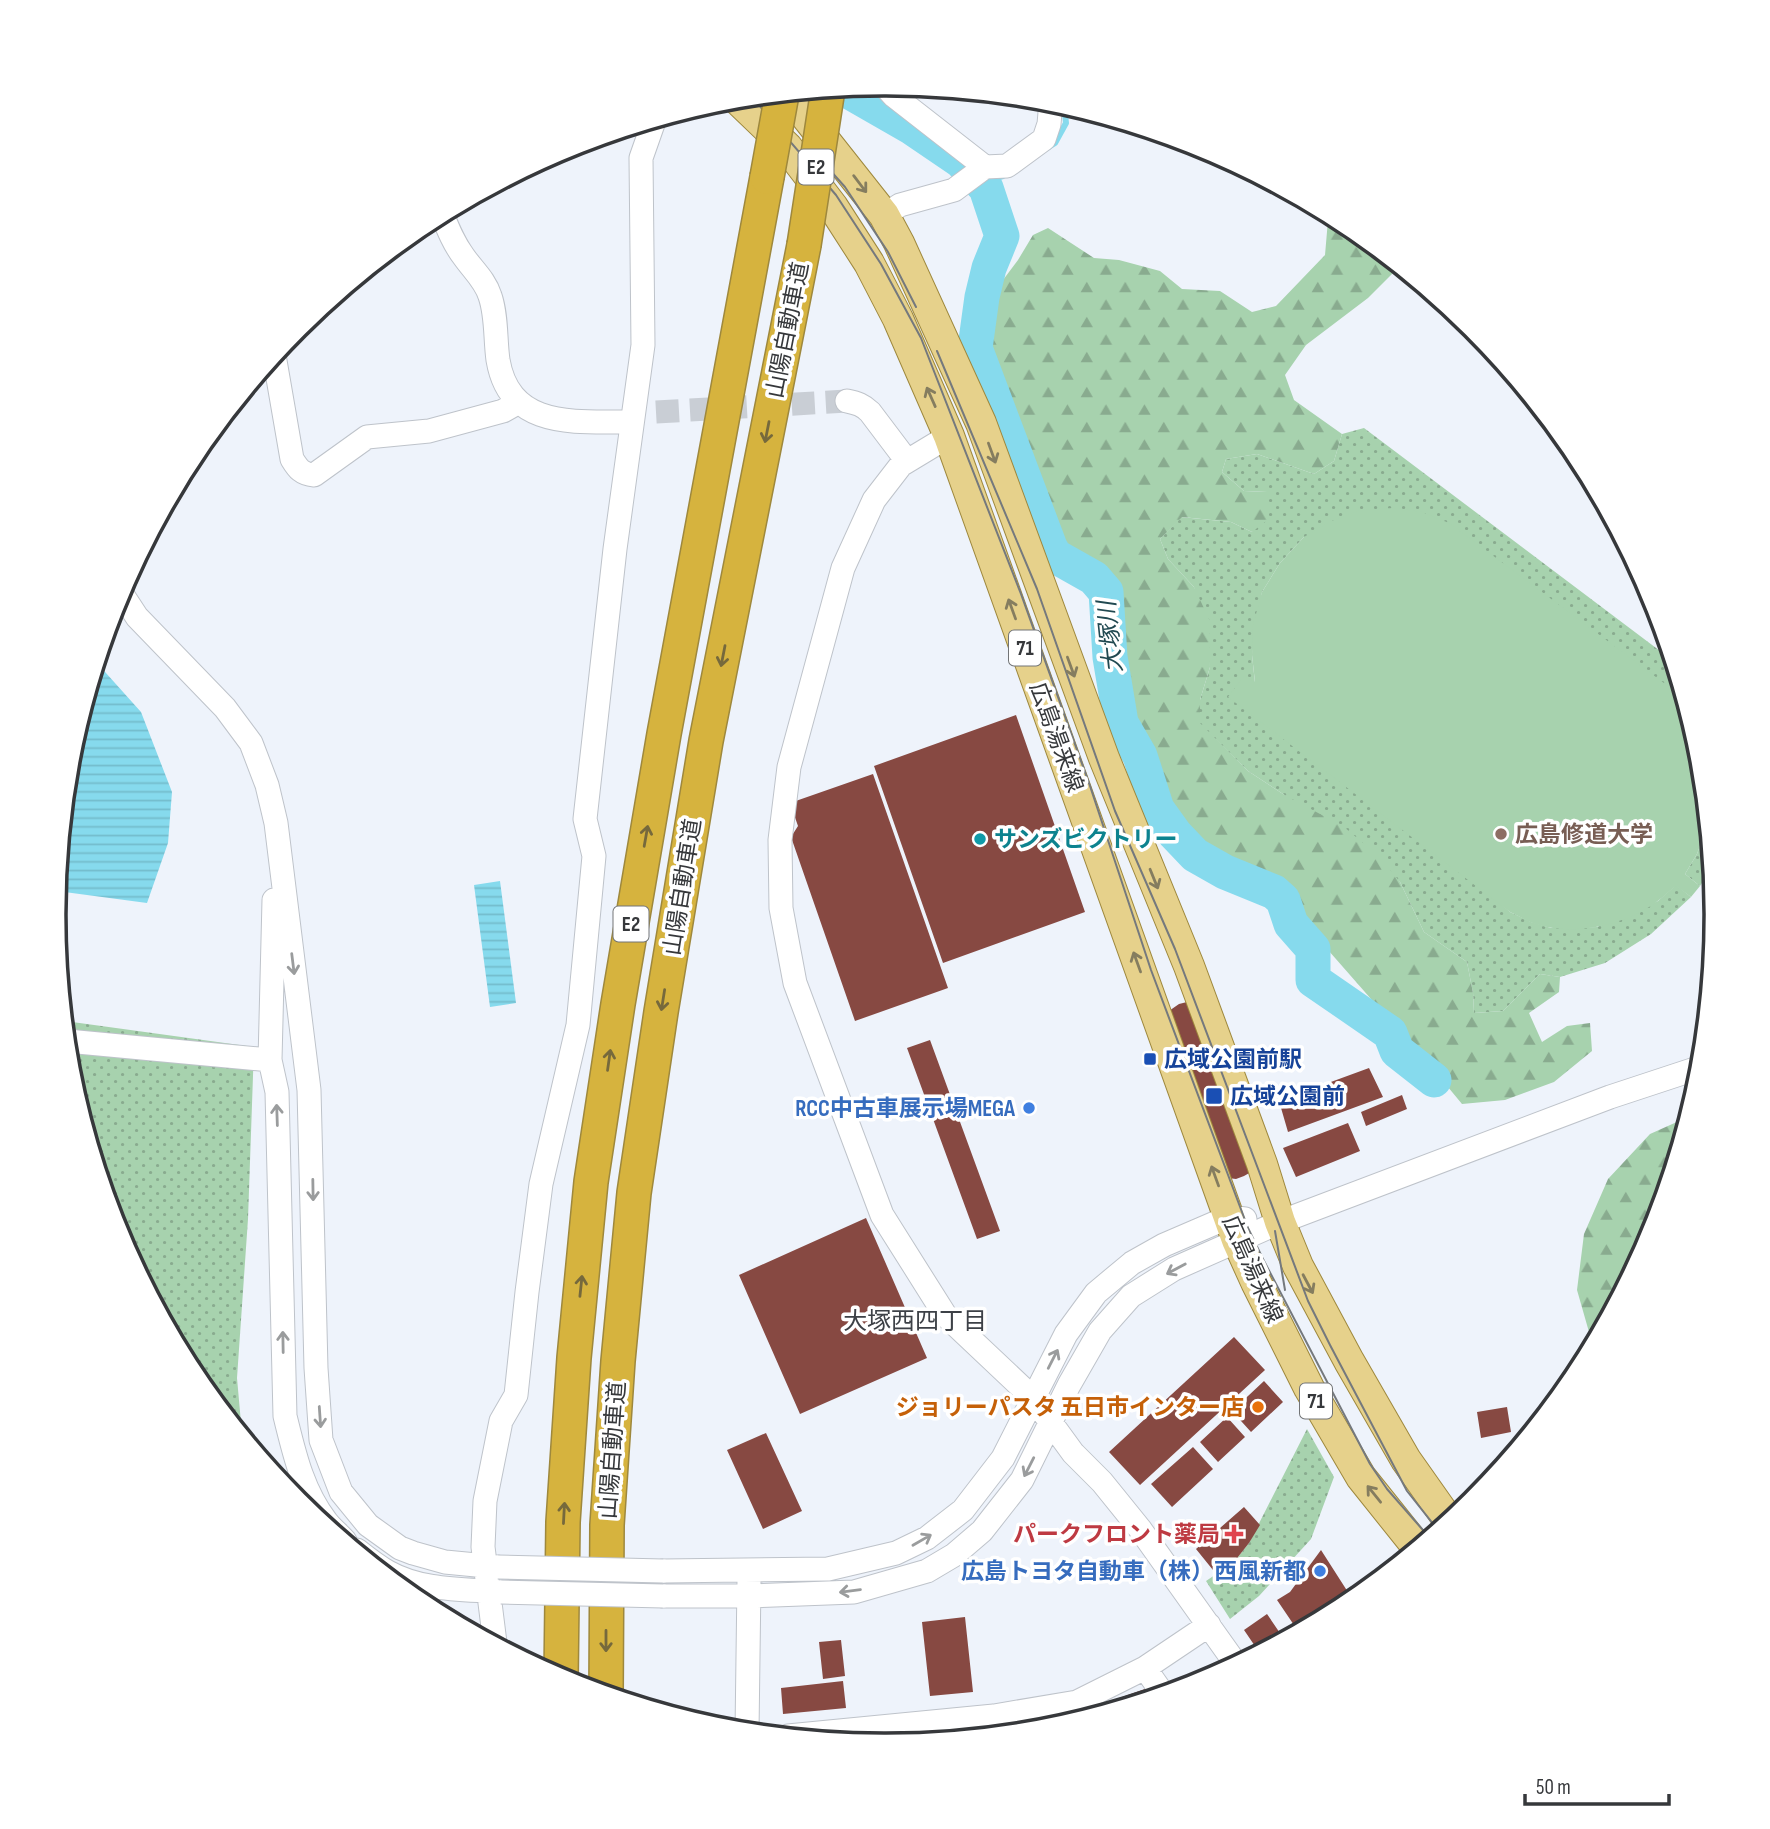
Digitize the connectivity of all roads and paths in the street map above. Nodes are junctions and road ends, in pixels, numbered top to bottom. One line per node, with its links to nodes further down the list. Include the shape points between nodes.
1 (894, 96): 8 (street)
2 (827, 98): 41 (highway, 山陽自動車道 / E2, one-way to 41, bridge, via 804,245 706,741 634,1193 607,1525)
3 (791, 102): 9 (main road, 広島湯来線 / 71, one-way to 9)
4 (782, 103): 39 (highway, 山陽自動車道 / E2, one-way to 4, bridge, via 565,1495 592,1182 664,734)
5 (747, 108): 15 (main road, 広島湯来線 / 71, one-way to 5, via 869,263 787,147)
6 (1050, 113): 8 (street, via 1044,139 1007,166)
7 (651, 131): 14 (street, via 641,158)
8 (984, 168): 9 (street, via 954,190 900,205)
9 (884, 215): 22 (main road, 広島湯来線 / 71, one-way to 22, via 981,424 1104,758 1189,966)
10 (447, 224): 13 (street, via 491,298 502,375)
11 (276, 368): 13 (street, via 292,459 306,474 314,475 368,437 429,430 503,411)
12 (847, 401): 16 (street, via 870,412)
13 (519, 402): 14 (street, via 533,412 564,420)
14 (641, 416): 30 (street, via 615,549 585,819 594,856 578,1025 541,1184 516,1395 501,1421 485,1501 483,1547)
15 (948, 436): 16 (street); 23 (main road, 広島湯来線 / 71, one-way to 15)
16 (907, 461): 24 (street, via 874,500 844,568 789,768 780,840 780,908 794,983 882,1215 945,1315)
17 (128, 603): 18 (street, via 225,708 251,743)
18 (276, 823): 20 (street); 29 (street, one-way to 29, via 309,1090 321,1440 348,1501 368,1525)
19 (77, 1042): 20 (street)
20 (270, 1060): 26 (street, one-way to 20, via 295,1458 285,1416 277,1092)
21 (1688, 1072): 22 (street, via 1610,1097)
22 (1280, 1222): 23 (street); 27 (main road, 広島湯来線 / 71, one-way to 27, via 1349,1361 1406,1460)
23 (1233, 1229): 24 (street, one-way to 23, via 1066,1334 1096,1293 1164,1245); 25 (street, one-way to 25, via 1131,1296 1100,1331); 28 (main road, 広島湯来線 / 71, one-way to 23, via 1361,1477 1309,1388)
24 (1033, 1398): 25 (street); 31 (street, one-way to 24, via 828,1569 896,1553 927,1538 963,1510 1003,1458)
25 (1051, 1423): 35 (street, one-way to 35, via 1022,1480 982,1531 927,1571 854,1592); 36 (street, via 1140,1528)
26 (314, 1500)
27 (1443, 1513)
28 (1412, 1541)
29 (413, 1553): 30 (street); 32 (street)
30 (491, 1566): 31 (street, bridge); 34 (street)
31 (750, 1571): 35 (street)
32 (407, 1579)
33 (417, 1586): 34 (street)
34 (494, 1592): 35 (street, bridge); 37 (street)
35 (749, 1597): 45 (street)
36 (1209, 1625): 38 (street); 40 (street)
37 (495, 1633)
38 (1231, 1656)
39 (561, 1666)
40 (1145, 1668): 42 (street); 43 (street)
41 (606, 1684)
42 (1158, 1686)
43 (1083, 1708)
44 (1060, 1714): 46 (street)
45 (747, 1721)
46 (995, 1725): 47 (street)
47 (861, 1732)

